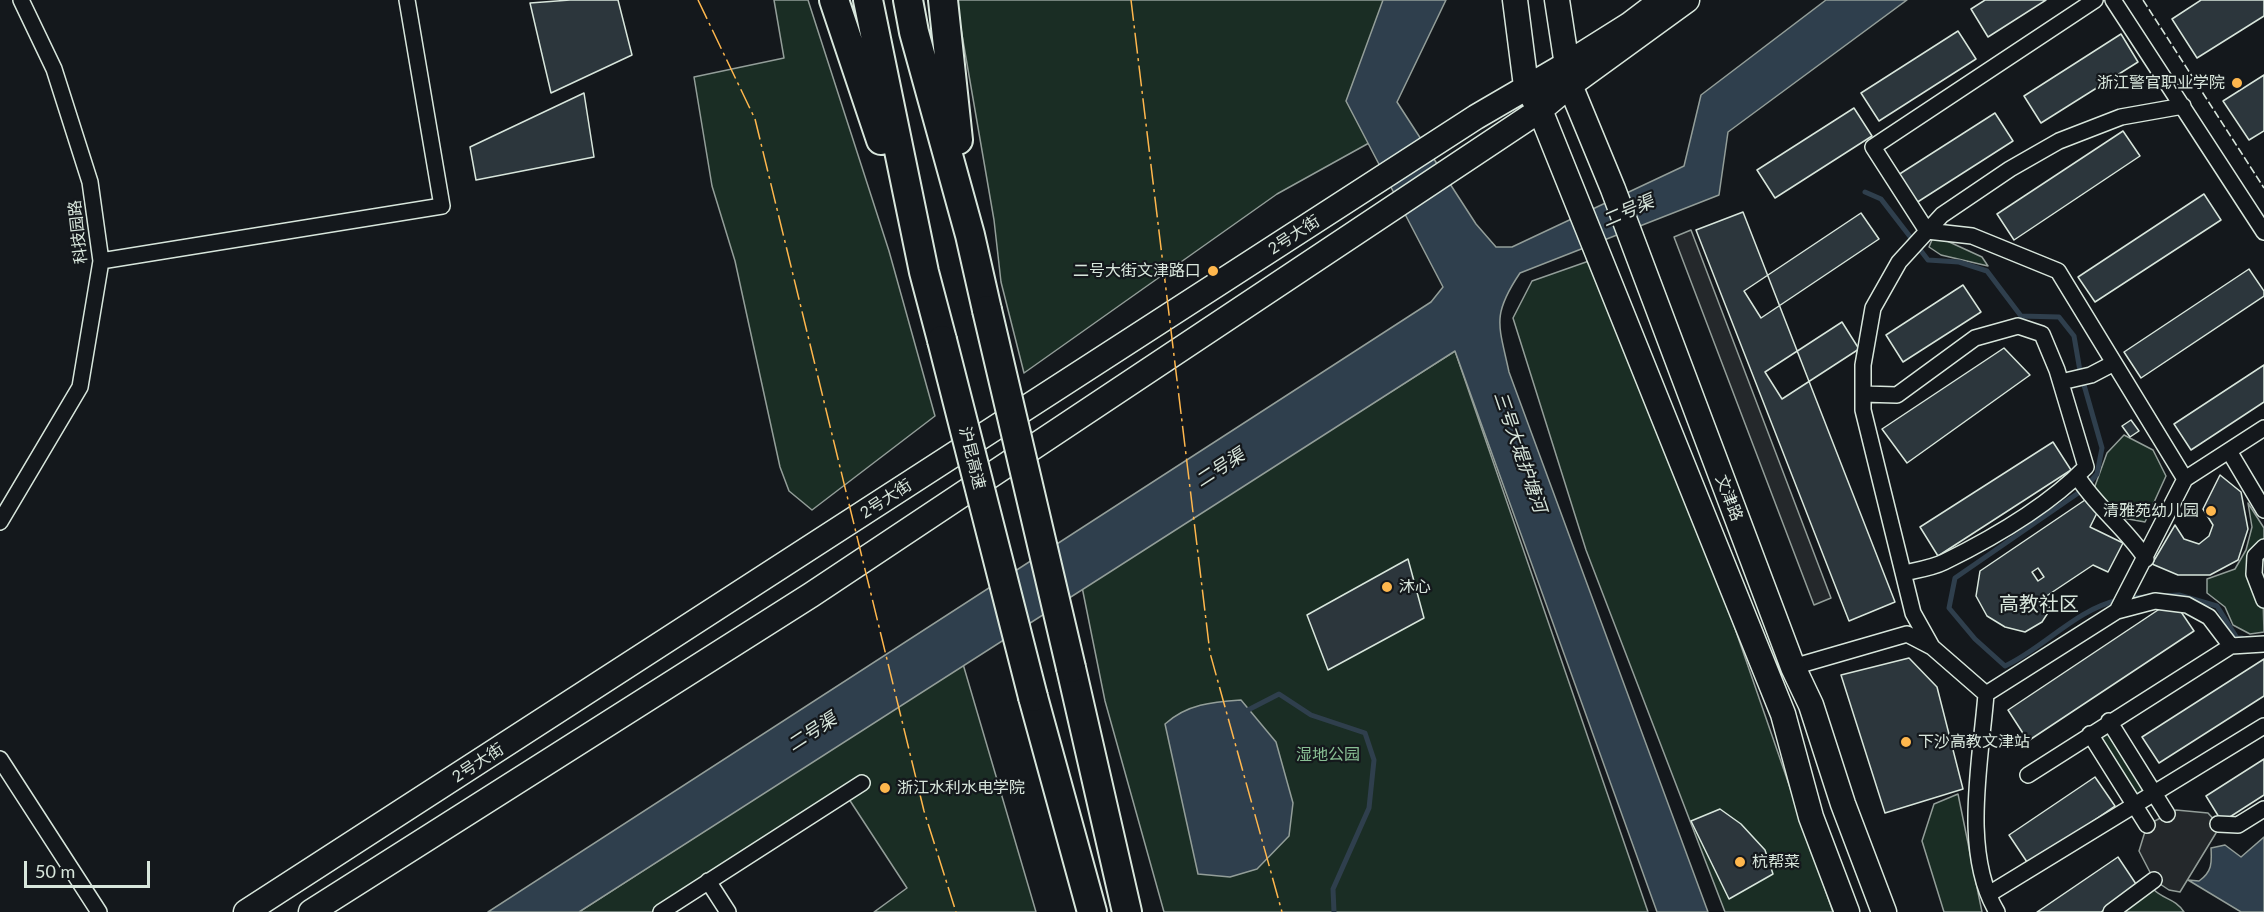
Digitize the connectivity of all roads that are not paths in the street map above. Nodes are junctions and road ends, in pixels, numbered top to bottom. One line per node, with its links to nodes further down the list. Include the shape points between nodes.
1 (21, 0): 20 (street, 科技园路, via 54,69 90,182)
2 (407, 0): 20 (street, via 442,206)
3 (834, 0): 21 (highway)
4 (868, 0): 21 (highway, 沪昆高速)
5 (908, 0): 19 (highway)
6 (943, 0): 19 (highway)
7 (1515, 0): 14 (main road)
8 (1557, 0): 13 (main road, 文津路)
9 (1662, 0): 13 (main road)
10 (1688, 0): 13 (main road)
11 (2095, 0): 18 (street, via 1873,147)
12 (2113, 0): 15 (street)
13 (1568, 75): 14 (main road, 2号大街); 16 (main road, 2号大街); 39 (main road, 文津路)
14 (1526, 86): 16 (main road, 文津路); 57 (main road, 2号大街)
15 (2183, 106): 17 (street); 18 (street, via 2121,117 2059,141 1942,215)
16 (1540, 110): 58 (main road, 2号大街, via 811,595); 63 (main road, 文津路, via 1783,714 1811,817)
17 (2264, 232)
18 (1925, 234): 22 (street, via 1972,236 2058,271); 24 (street, via 1899,261 1873,308 1863,365)
19 (970, 235): 62 (highway, bridge)
20 (101, 261): 30 (street, 科技园路, via 80,387)
21 (924, 272): 61 (highway, 沪昆高速, bridge)
22 (2114, 363): 23 (street); 28 (street)
23 (2066, 381): 24 (street, via 2042,334 2018,326 1975,338 1897,395); 27 (street, via 2086,467)
24 (1863, 394): 33 (street, via 1863,410)
25 (2264, 428): 26 (street)
26 (2229, 451): 28 (street); 29 (street)
27 (2078, 477): 32 (street, via 2088,494 2134,540); 33 (street, via 2004,528 1942,563)
28 (2185, 479): 32 (street)
29 (2264, 510)
30 (0, 522)
31 (2264, 547): 34 (street, via 2255,556 2254,574)
32 (2146, 559): 35 (street)
33 (1904, 573): 38 (street, via 1913,613)
34 (2264, 600)
35 (2117, 611): 37 (street, via 2155,601 2187,605 2209,617); 40 (street)
36 (2264, 644): 37 (street)
37 (2231, 646): 41 (street)
38 (1932, 647): 39 (street, via 1907,634); 40 (street)
39 (1793, 667): 64 (main road, 文津路, via 1811,705)
40 (1986, 694): 55 (street, via 1976,827 1980,867)
41 (2109, 721): 43 (street); 47 (street)
42 (2264, 726): 47 (street)
43 (2090, 734): 45 (street); 48 (street)
44 (0, 759): 56 (street)
45 (2028, 775)
46 (862, 783): 54 (street)
47 (2154, 793): 48 (street); 50 (street)
48 (2133, 806): 52 (street); 55 (street)
49 (2264, 809): 51 (street, via 2238,825)
50 (2167, 814)
51 (2218, 824)
52 (2147, 825)
53 (2154, 880): 66 (street)
54 (708, 881): 59 (street); 60 (street)
55 (1989, 894): 65 (street)
56 (99, 912)
57 (246, 912)
58 (311, 912)
59 (661, 912)
60 (728, 912)
61 (1092, 912)
62 (1127, 912)
63 (1847, 912)
64 (1884, 912)
65 (1997, 912)
66 (2111, 912)

